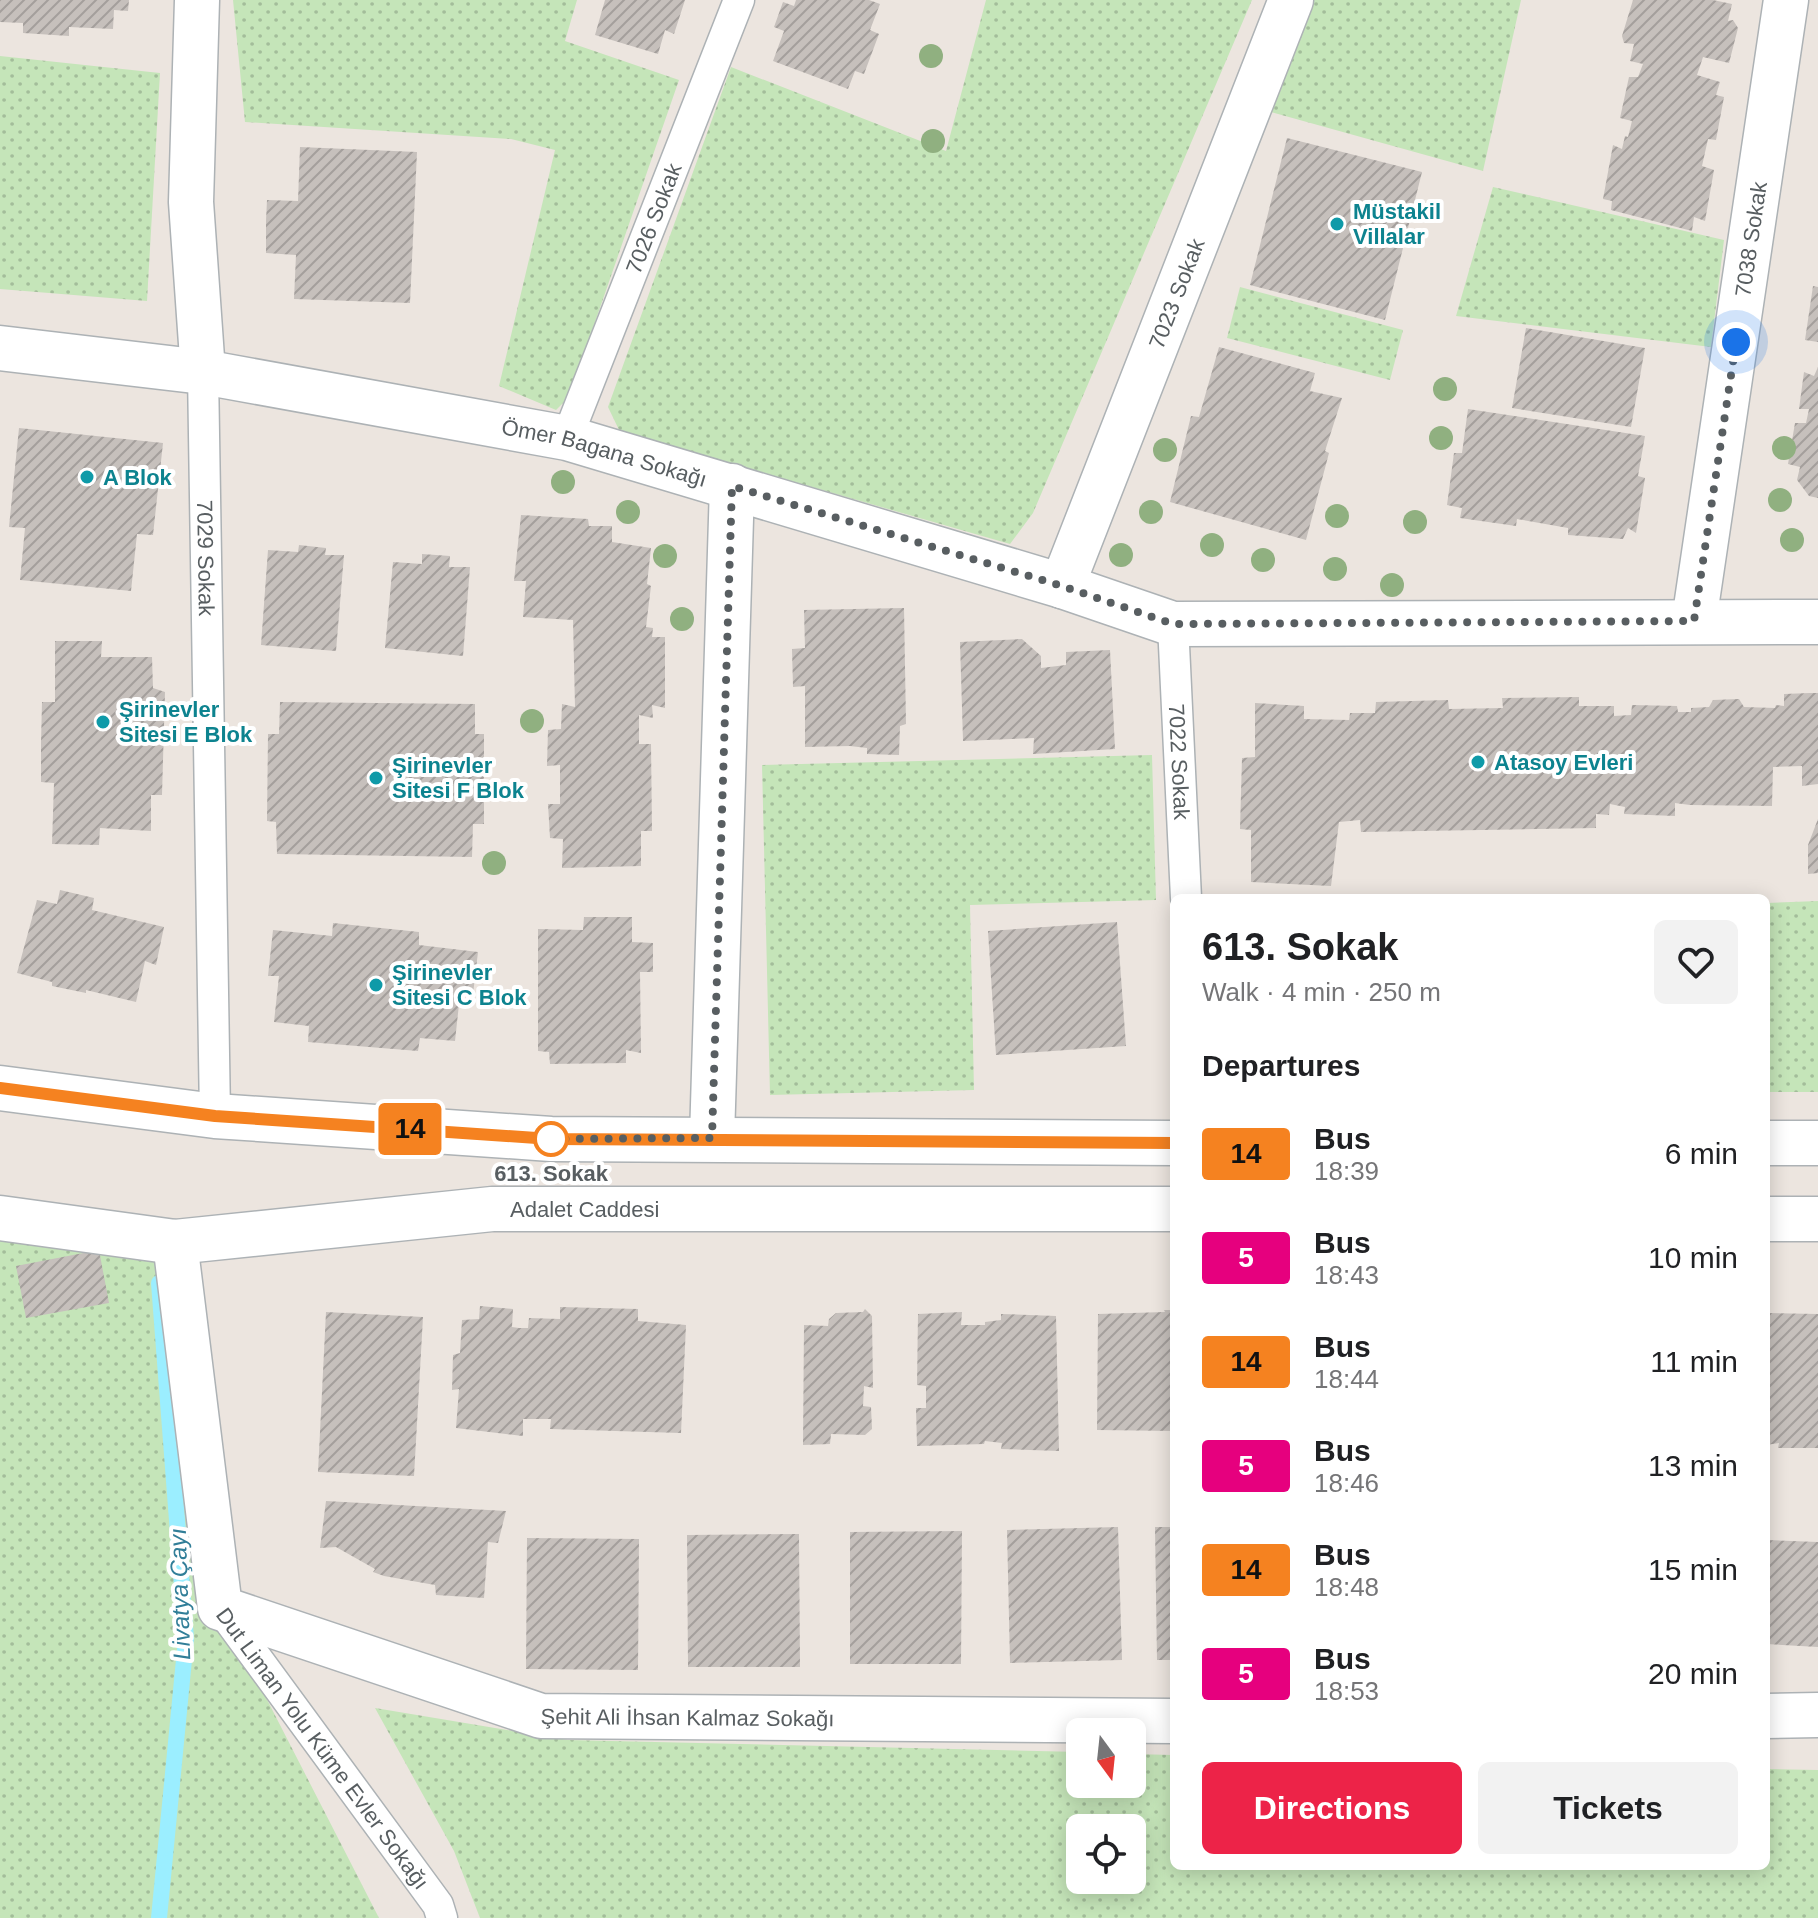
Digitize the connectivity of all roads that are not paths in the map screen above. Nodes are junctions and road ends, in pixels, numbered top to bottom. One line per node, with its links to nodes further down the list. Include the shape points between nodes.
1 (197, 0): 6 (street, 7029 Sokak, via 191,202)
2 (739, 0): 7 (lane, 7026 Sokak)
3 (1291, 0): 9 (street, 7023 Sokak)
4 (1786, 0): 10 (street, 7038 Sokak)
5 (0, 348): 6 (street, Ömer Bagana Sokağı)
6 (203, 372): 7 (street, Ömer Bagana Sokağı); 15 (lane, 7029 Sokak)
7 (567, 438): 8 (street, Ömer Bagana Sokağı)
8 (732, 486): 9 (street, Ömer Bagana Sokağı); 16 (street)
9 (1062, 586): 12 (street, Ömer Bagana Sokağı)
10 (1694, 621): 11 (street, Ömer Bagana Sokağı); 12 (street, Ömer Bagana Sokağı)
11 (1818, 622)
12 (1173, 624): 13 (lane, 7022 Sokak)
13 (1186, 894)
14 (0, 1088): 15 (street)
15 (215, 1116): 16 (street, via 551,1139)
16 (712, 1138): 17 (street)
17 (1170, 1143)
18 (1770, 1143): 19 (street)
19 (1818, 1143)
20 (1170, 1209): 24 (street, Adalet Caddesi, via 492,1209)
21 (0, 1218): 24 (street, Adalet Caddesi)
22 (1770, 1219): 23 (street)
23 (1818, 1219)
24 (175, 1242): 25 (street, Dut Liman Yolu Küme Evler Sokağı)
25 (220, 1608): 28 (street, Şehit Ali İhsan Kalmaz Sokağı, via 541,1716); 29 (lane, Dut Liman Yolu Küme Evler Sokağı, via 438,1905)
26 (1818, 1715): 27 (street)
27 (1770, 1716)
28 (1170, 1721)
29 (442, 1918)

